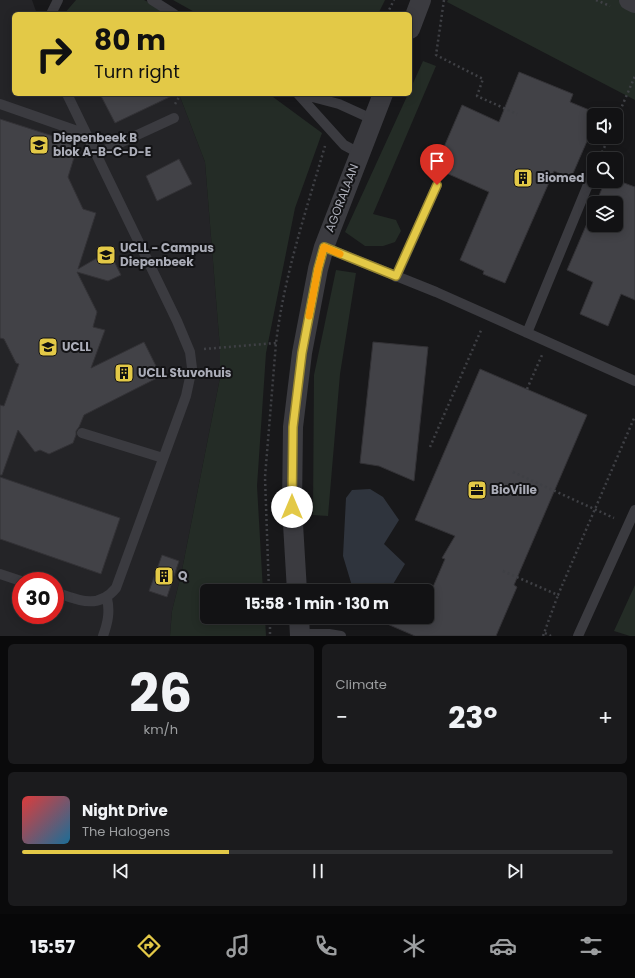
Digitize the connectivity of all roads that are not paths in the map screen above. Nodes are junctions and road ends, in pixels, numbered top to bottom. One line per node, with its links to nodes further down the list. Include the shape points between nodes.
1 (58, 0): 6 (lane)
2 (152, 0): 7 (lane)
3 (421, 0): 8 (street)
4 (629, 0): 5 (street)
5 (635, 3)
6 (52, 12)
7 (171, 12)
8 (412, 24)
9 (68, 96): 16 (lane)
10 (302, 96): 17 (lane, via 344,145)
11 (308, 96): 15 (lane, via 339,104)
12 (382, 96): 15 (street, AGORALAAN)
13 (0, 104): 16 (lane)
14 (174, 118): 18 (lane)
15 (372, 119): 17 (street, AGORALAAN)
16 (86, 134): 18 (lane)
17 (359, 153): 21 (street, AGORALAAN)
18 (96, 154): 26 (lane, via 190,352 192,368 186,396)
19 (437, 185): 22 (lane)
20 (587, 187): 23 (lane)
21 (324, 247): 22 (lane); 30 (street, AGORALAAN, via 302,353 293,427 292,507)
22 (396, 276): 23 (lane)
23 (527, 333): 24 (lane)
24 (635, 381)
25 (82, 433): 26 (lane)
26 (164, 458): 32 (lane, via 116,588)
27 (635, 510): 36 (lane)
28 (0, 574): 29 (lane)
29 (12, 578)
30 (297, 584)
31 (64, 595): 32 (lane, via 89,602)
32 (107, 598): 34 (lane, via 108,620)
33 (300, 629): 35 (lane)
34 (103, 636)
35 (341, 636)
36 (578, 636)

